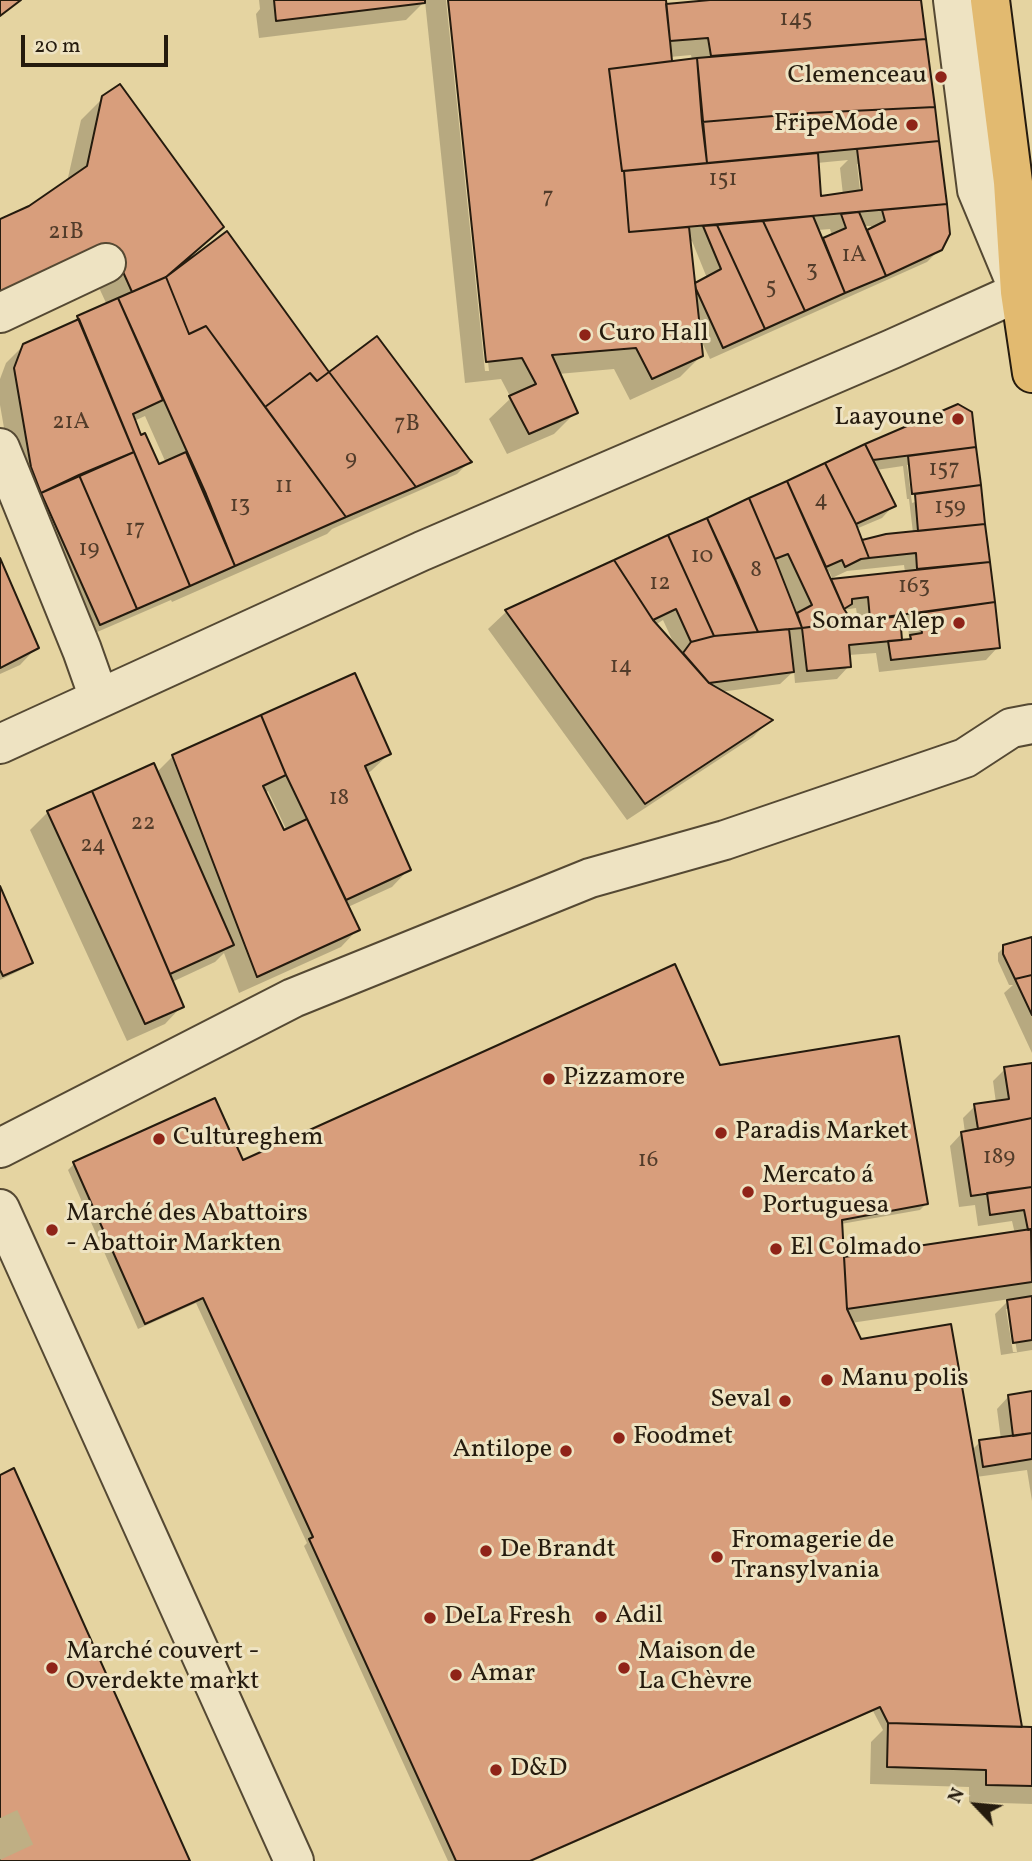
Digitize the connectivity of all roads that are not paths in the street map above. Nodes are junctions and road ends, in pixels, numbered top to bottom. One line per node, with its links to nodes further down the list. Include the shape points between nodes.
1 (953, 0): 4 (street, via 977,190)
2 (990, 0): 4 (main road)
3 (106, 263): 5 (street)
4 (1028, 296): 6 (main road); 8 (street, via 422,551)
5 (0, 313)
6 (1032, 373)
7 (0, 448): 8 (street)
8 (99, 698): 10 (street)
9 (1032, 724): 11 (street, via 1011,727 965,758 725,840 590,878 293,998)
10 (0, 744)
11 (0, 1148)
12 (0, 1209): 13 (street)
13 (294, 1861)

